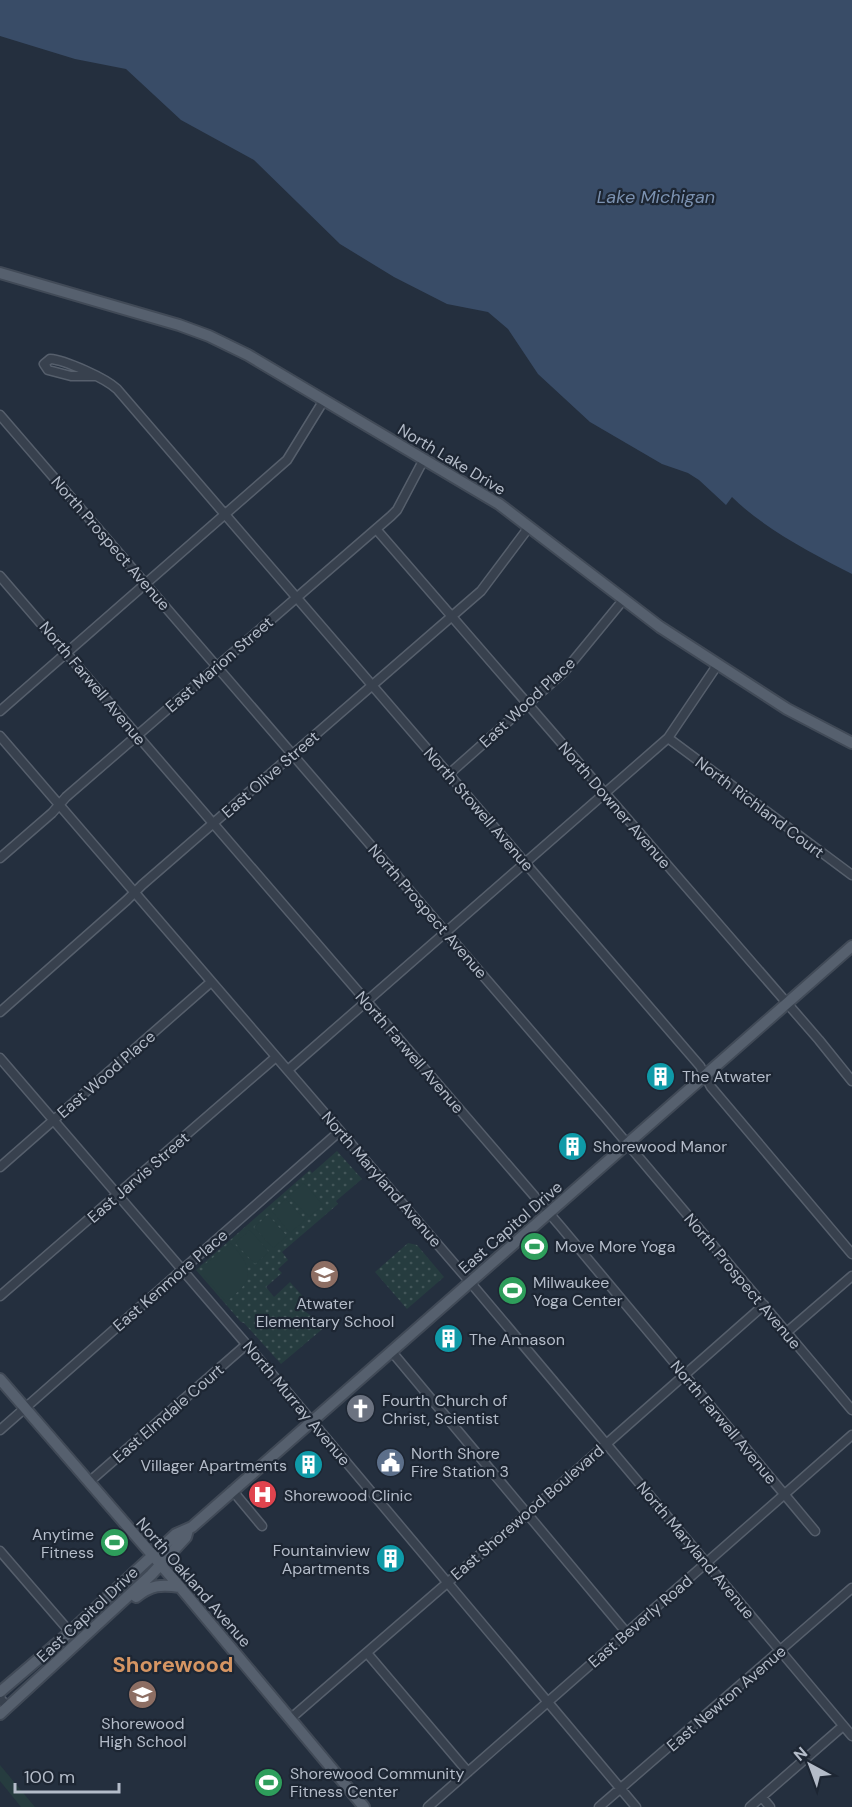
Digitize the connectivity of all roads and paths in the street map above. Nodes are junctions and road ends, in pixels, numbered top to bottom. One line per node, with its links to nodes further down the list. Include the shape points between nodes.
1 (0, 273): 3 (main road, North Lake Drive, via 208,336)
2 (94, 376): 2 (street, North Stowell Avenue, via 55,359 44,364 48,370 63,375); 6 (street, North Stowell Avenue, via 117,388)
3 (324, 400): 5 (main road, North Lake Drive); 6 (street, via 287,460)
4 (0, 415): 10 (street, North Prospect Avenue)
5 (424, 459): 7 (main road, North Lake Drive); 8 (street, East Marion Street, via 397,510)
6 (225, 514): 10 (street); 11 (street, North Stowell Avenue)
7 (530, 527): 12 (main road, North Lake Drive); 13 (street, East Olive Street, via 481,591)
8 (376, 529): 11 (street, East Marion Street); 13 (street, North Downer Avenue)
9 (0, 576): 14 (street, North Farwell Avenue)
10 (146, 583): 14 (street); 16 (street, North Prospect Avenue)
11 (297, 597): 16 (street, East Marion Street); 17 (street, North Stowell Avenue)
12 (624, 599): 15 (main road, North Lake Drive); 18 (street, East Wood Place, via 564,672)
13 (451, 617): 17 (street, East Olive Street); 18 (street, North Downer Avenue)
14 (67, 652): 19 (street); 21 (street, North Farwell Avenue)
15 (718, 664): 22 (street); 23 (main road, North Lake Drive, via 801,718)
16 (217, 666): 21 (street, East Marion Street); 24 (street, North Prospect Avenue)
17 (373, 685): 24 (street, East Olive Street); 25 (street, North Stowell Avenue)
18 (528, 704): 25 (street, East Wood Place); 26 (street, North Downer Avenue)
19 (0, 711)
20 (0, 736): 27 (street, North Maryland Avenue)
21 (137, 736): 27 (street, East Marion Street); 28 (street, North Farwell Avenue)
22 (668, 738): 26 (street); 31 (street, North Richland Court)
23 (852, 743)
24 (293, 754): 28 (street, East Olive Street); 33 (street, North Prospect Avenue)
25 (450, 774): 30 (street, North Stowell Avenue)
26 (605, 794): 30 (street); 37 (street, North Downer Avenue)
27 (59, 805): 29 (street, East Marion Street); 32 (street, North Maryland Avenue)
28 (213, 824): 32 (street, East Olive Street); 36 (street, North Farwell Avenue)
29 (0, 858)
30 (526, 862): 33 (street); 42 (street, North Stowell Avenue, via 700,1066)
31 (852, 875)
32 (135, 892): 35 (street, North Maryland Avenue); 38 (street, East Olive Street)
33 (446, 932): 36 (street); 46 (street, North Prospect Avenue)
34 (852, 946): 37 (main road, East Capitol Drive)
35 (211, 982): 39 (street, North Maryland Avenue); 44 (street, East Wood Place)
36 (367, 1002): 41 (street); 49 (street, North Farwell Avenue)
37 (787, 1003): 42 (main road, East Capitol Drive); 43 (street, North Downer Avenue)
38 (0, 1012)
39 (276, 1057): 41 (street, North Maryland Avenue); 48 (street, East Jarvis Street)
40 (0, 1058): 44 (street, North Murray Avenue)
41 (288, 1070): 45 (street, North Maryland Avenue)
42 (704, 1076): 46 (main road, East Capitol Drive); 50 (street, North Stowell Avenue)
43 (852, 1081)
44 (54, 1120): 47 (street, East Wood Place); 48 (street, North Murray Avenue)
45 (340, 1131): 51 (street, East Kenmore Place); 53 (street, North Maryland Avenue)
46 (628, 1144): 49 (main road, East Capitol Drive); 55 (street, North Prospect Avenue)
47 (0, 1167)
48 (118, 1195): 51 (street, North Murray Avenue); 54 (street, East Jarvis Street)
49 (549, 1213): 53 (main road, East Capitol Drive); 59 (street, North Farwell Avenue)
50 (852, 1254)
51 (182, 1268): 57 (street, North Murray Avenue); 61 (street, East Kenmore Place)
52 (852, 1276): 56 (street)
53 (470, 1282): 58 (main road, East Capitol Drive); 66 (street, North Maryland Avenue)
54 (0, 1296)
55 (764, 1305): 56 (street, North Prospect Avenue); 59 (street, East Shorewood Boulevard)
56 (787, 1332): 62 (street, North Prospect Avenue)
57 (247, 1344): 63 (street, North Murray Avenue); 67 (street, East Elmdale Court)
58 (392, 1352): 63 (main road, East Capitol Drive); 70 (street)
59 (685, 1376): 66 (street, East Shorewood Boulevard); 69 (street, North Farwell Avenue)
60 (0, 1379): 61 (main road, North Oakland Avenue)
61 (26, 1408): 64 (street, East Kenmore Place); 67 (main road, North Oakland Avenue)
62 (852, 1410)
63 (312, 1422): 68 (main road, East Capitol Drive); 78 (street, North Murray Avenue)
64 (0, 1430)
65 (852, 1435): 69 (street, East Beverly Road)
66 (606, 1444): 70 (street, East Shorewood Boulevard); 76 (street, North Maryland Avenue)
67 (89, 1482): 75 (main road, North Oakland Avenue)
68 (232, 1490): 71 (street); 72 (main road, East Capitol Drive)
69 (784, 1494): 73 (street, North Farwell Avenue); 76 (street, East Beverly Road)
70 (528, 1513): 78 (street, East Shorewood Boulevard); 83 (street)
71 (262, 1526)
72 (188, 1530): 75 (main road, East Capitol Drive, via 176,1534); 77 (main road, East Capitol Drive)
73 (815, 1531)
74 (0, 1551): 81 (street)
75 (153, 1556): 77 (main road, North Oakland Avenue); 81 (main road, East Capitol Drive)
76 (706, 1563): 83 (street, East Beverly Road); 84 (street, North Maryland Avenue)
77 (161, 1565): 79 (main road, North Oakland Avenue); 82 (main road, East Capitol Drive)
78 (447, 1583): 85 (street, East Shorewood Boulevard); 88 (street, North Murray Avenue)
79 (180, 1587): 82 (main road, via 162,1584 148,1589); 90 (main road, North Oakland Avenue)
80 (852, 1588): 84 (street, East Newton Avenue)
81 (70, 1632): 86 (main road, via 71,1644 41,1671); 87 (main road, East Capitol Drive)
82 (91, 1632): 86 (main road, East Capitol Drive)
83 (626, 1632): 88 (street, East Beverly Road)
84 (780, 1651): 91 (street, North Maryland Avenue); 94 (street, East Newton Avenue)
85 (368, 1653): 90 (street, East Shorewood Boulevard); 93 (street)
86 (32, 1686): 89 (main road, East Capitol Drive)
87 (0, 1692)
88 (548, 1701): 93 (street, East Beverly Road); 94 (street, North Murray Avenue)
89 (2, 1707)
90 (290, 1719): 96 (main road, North Oakland Avenue)
91 (843, 1726): 92 (street, North Maryland Avenue); 95 (street)
92 (852, 1736)
93 (468, 1772): 97 (street, East Beverly Road)
94 (620, 1788): 98 (street, East Newton Avenue); 99 (street, North Murray Avenue)
95 (762, 1797): 100 (street); 101 (street)
96 (364, 1807)
97 (428, 1807)
98 (599, 1807)
99 (636, 1807)
100 (750, 1807)
101 (770, 1807)

